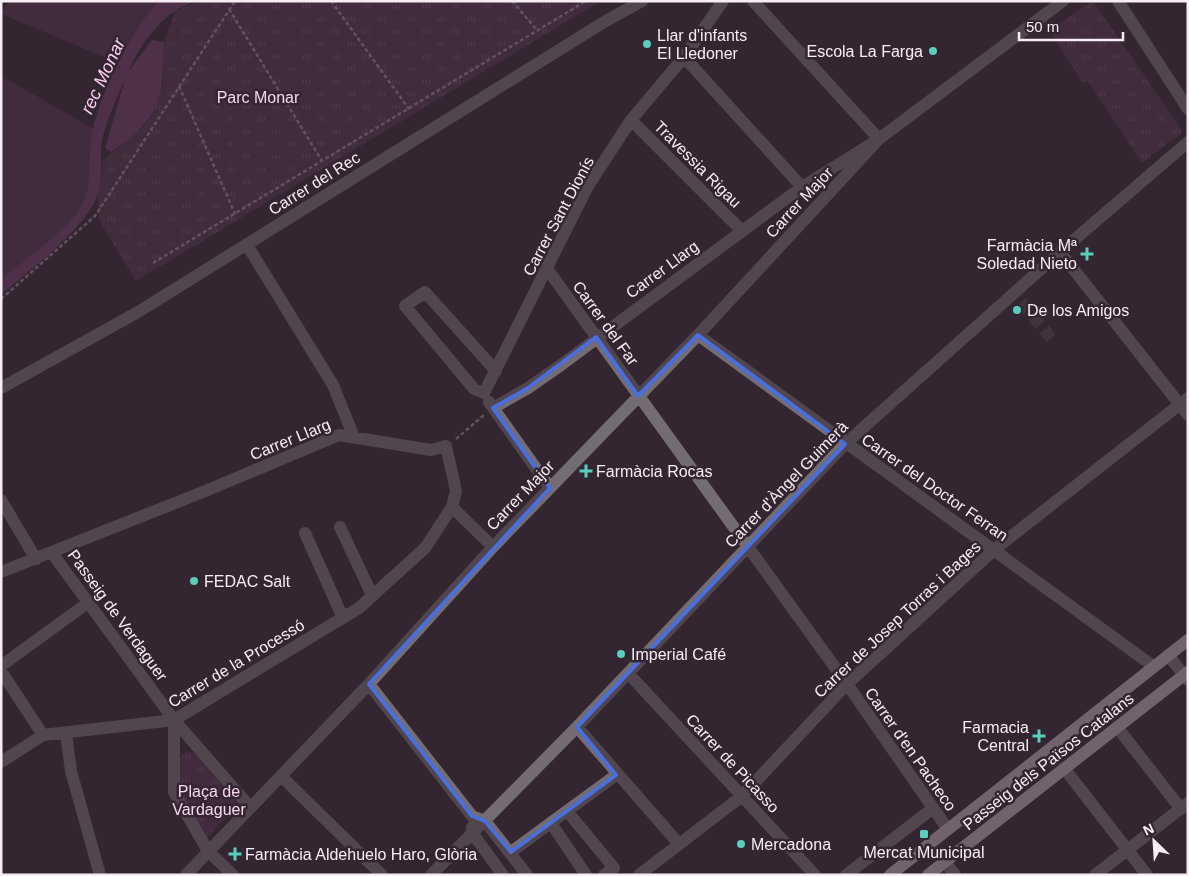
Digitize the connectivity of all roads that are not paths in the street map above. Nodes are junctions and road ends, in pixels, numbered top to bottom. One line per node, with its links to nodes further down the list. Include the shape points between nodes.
1 (642, 1): 13 (street, Carrer del Rec)
2 (723, 1): 6 (street, Carrer Sant Dionís)
3 (753, 1): 9 (street)
4 (1063, 1): 9 (street, Carrer Major)
5 (1118, 1): 7 (street)
6 (684, 57): 8 (street, Carrer Sant Dionís); 11 (street)
7 (1188, 109)
8 (631, 120): 12 (street, Travessia Rigau); 15 (street, Carrer Sant Dionís, via 588,186)
9 (878, 139): 11 (street, Carrer Major); 16 (street, Carrer Major)
10 (1188, 142): 14 (street, Carrer d'Àngel Guimerà)
11 (802, 187): 12 (street, Carrer Major)
12 (744, 230): 17 (street, Carrer Llarg)
13 (247, 245): 19 (street, Carrer del Rec, via 138,312); 25 (street, via 332,385)
14 (1060, 252): 22 (street); 26 (street, Carrer d'Àngel Guimerà, via 1017,298)
15 (548, 270): 17 (street, Carrer del Far); 18 (street, Carrer Sant Dionís)
16 (698, 335): 21 (street, Carrer Major); 26 (street, Carrer del Doctor Ferran)
17 (596, 337): 21 (street, Carrer del Far); 23 (street, Carrer Llarg, via 528,388)
18 (496, 371): 20 (street, Carrer Sant Dionís); 20 (street, via 425,292 405,306 474,389)
19 (1, 388)
20 (484, 393): 23 (street)
21 (638, 396): 27 (street, Carrer Major); 32 (street, Carrer d'en Pacheco)
22 (1184, 402): 24 (street); 34 (street, Carrer de Josep Torras i Bages)
23 (493, 408): 27 (street)
24 (1188, 415)
25 (354, 437): 29 (street, Carrer Llarg, via 431,450 446,446 456,491); 35 (street, Carrer Llarg, via 339,435)
26 (846, 444): 32 (street, Carrer d'Àngel Guimerà); 34 (street, Carrer del Doctor Ferran)
27 (550, 488): 33 (street, Carrer Major)
28 (1, 500): 36 (street)
29 (452, 507): 33 (street); 38 (street, Carrer de la Processó, via 425,548)
30 (340, 527): 38 (street)
31 (306, 533): 40 (street)
32 (748, 546): 46 (street, Carrer d'Àngel Guimerà); 49 (street, Carrer d'en Pacheco)
33 (493, 547): 48 (street, Carrer Major)
34 (995, 549): 44 (street, Carrer del Doctor Ferran); 49 (street, Carrer de Josep Torras i Bages)
35 (52, 553): 36 (street, Carrer Llarg); 39 (street, Passeig de Verdaguer)
36 (36, 559): 37 (street, Carrer Llarg)
37 (1, 572)
38 (372, 595): 40 (street, Carrer de la Processó)
39 (89, 602): 43 (street); 50 (street, Passeig de Verdaguer)
40 (343, 618): 50 (street, Carrer de la Processó)
41 (1188, 640): 42 (main road)
42 (1168, 655): 44 (main road); 47 (street)
43 (1, 666)
44 (1154, 666): 67 (main road)
45 (1, 671): 54 (street)
46 (628, 673): 51 (street, Carrer d'Àngel Guimerà); 59 (street, Carrer de Picasso)
47 (1186, 676): 52 (main road, Passeig dels Països Catalans)
48 (369, 684): 58 (street, Carrer Major); 64 (street)
49 (847, 684): 59 (street, Carrer de Josep Torras i Bages); 62 (street, Carrer d'en Pacheco)
50 (174, 720): 53 (street, Carrer de la Processó); 61 (street, Passeig de Verdaguer); 71 (street, via 174,792)
51 (577, 727): 57 (street); 65 (street, Carrer d'Àngel Guimerà)
52 (1117, 728): 56 (main road, Passeig dels Països Catalans); 60 (street)
53 (66, 732): 54 (street, Carrer de la Processó); 74 (street, via 71,771)
54 (43, 735): 55 (street, Carrer de la Processó)
55 (1, 762)
56 (1064, 768): 70 (street); 73 (main road, Passeig dels Països Catalans)
57 (616, 775): 63 (street); 69 (street)
58 (281, 776): 61 (street, Carrer Major); 77 (street)
59 (742, 796): 69 (street, Carrer de Josep Torras i Bages); 84 (street, Carrer de Picasso)
60 (1184, 806): 70 (street)
61 (250, 807): 71 (street, Carrer Major)
62 (932, 809): 67 (street, Carrer d'en Pacheco); 85 (street)
63 (567, 811): 66 (street); 82 (street, via 614,868)
64 (472, 816): 65 (street); 68 (street)
65 (485, 821): 68 (street, Carrer d'Àngel Guimerà); 72 (street)
66 (551, 823): 72 (street); 81 (street)
67 (947, 828): 86 (main road)
68 (473, 834): 78 (street, Carrer d'Àngel Guimerà); 79 (street)
69 (679, 844): 83 (street, Carrer de Josep Torras i Bages)
70 (1127, 849): 89 (street); 90 (street)
71 (208, 851): 75 (street, Carrer Major); 76 (street)
72 (511, 852): 80 (street)
73 (945, 862): 87 (main road, Passeig dels Països Catalans); 88 (street)
74 (100, 875)
75 (186, 875)
76 (233, 875)
77 (382, 875)
78 (431, 875)
79 (503, 875)
80 (527, 875)
81 (586, 875)
82 (604, 875)
83 (638, 875)
84 (815, 875)
85 (846, 875)
86 (890, 875)
87 (928, 875)
88 (955, 875)
89 (1095, 875)
90 (1147, 875)

